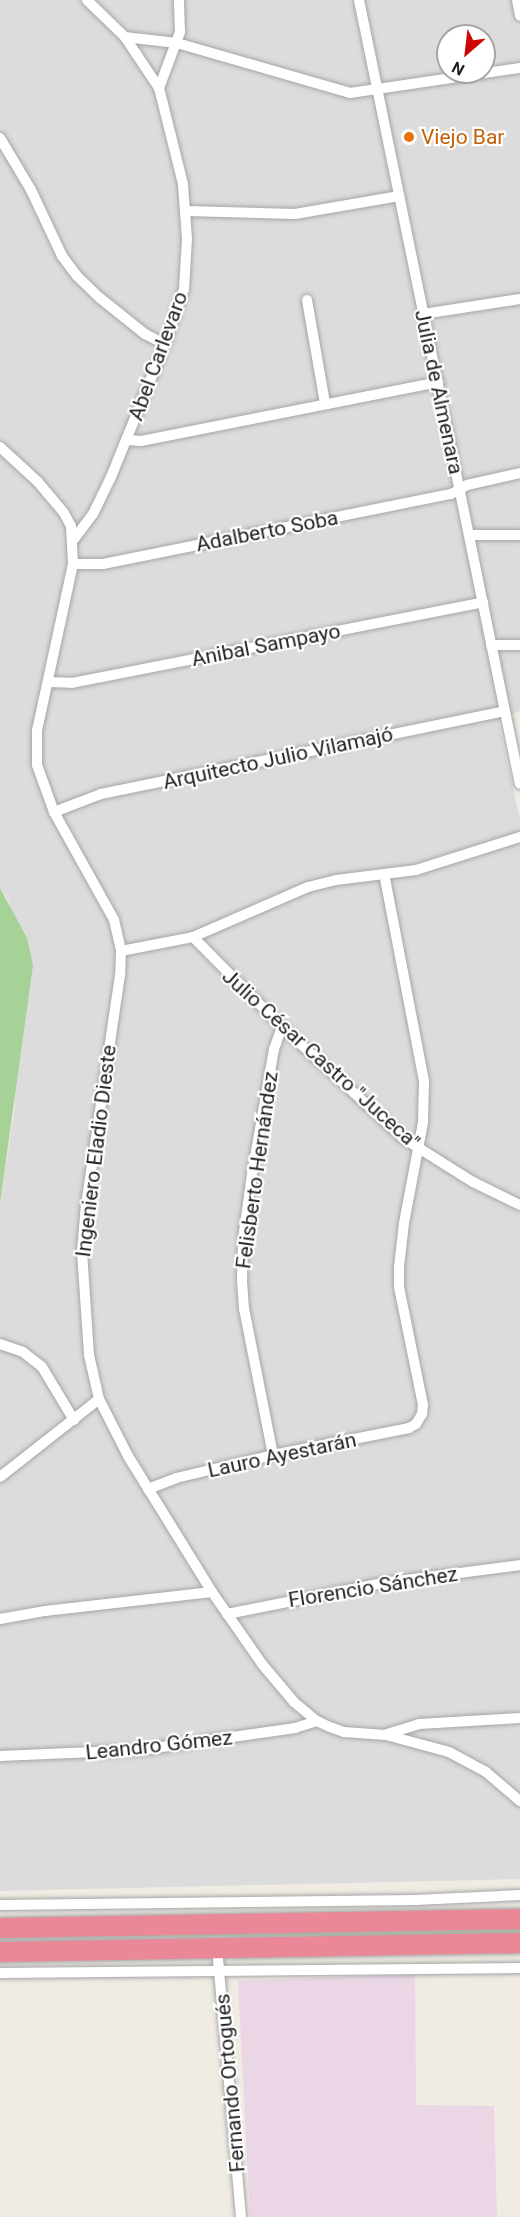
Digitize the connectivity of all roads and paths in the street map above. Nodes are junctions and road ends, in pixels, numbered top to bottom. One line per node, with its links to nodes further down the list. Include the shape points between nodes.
1 (87, 0): 6 (street, Abel Carlevaro)
2 (179, 0): 7 (street)
3 (358, 0): 10 (street, Julia de Almenara)
4 (517, 0): 5 (street)
5 (520, 16)
6 (125, 37): 7 (street); 9 (street, Abel Carlevaro)
7 (177, 43): 9 (street); 10 (street, via 332,89 350,93)
8 (520, 68): 10 (street)
9 (159, 88): 13 (street, Abel Carlevaro)
10 (376, 90): 12 (street, Julia de Almenara)
11 (0, 138): 17 (street, via 31,190 62,256 77,276 145,334)
12 (399, 196): 13 (street, via 295,214); 16 (street, Julia de Almenara)
13 (187, 211): 17 (street, Abel Carlevaro, via 184,290)
14 (520, 298): 16 (street)
15 (307, 300): 19 (street)
16 (423, 314): 18 (street, Julia de Almenara)
17 (165, 344): 20 (street, Abel Carlevaro)
18 (438, 382): 19 (street); 23 (street, Julia de Almenara)
19 (325, 403): 20 (street, via 141,441)
20 (128, 440): 26 (street, Abel Carlevaro, via 93,514)
21 (0, 447): 26 (street, Ingeniero Eladio Dieste, via 55,501 71,526)
22 (520, 473): 23 (street, Adalberto Soba)
23 (459, 489): 24 (street, Julia de Almenara); 27 (street, Adalberto Soba, via 450,494 115,562)
24 (469, 535): 25 (street); 28 (street, Julia de Almenara)
25 (520, 535)
26 (74, 539): 27 (street, Ingeniero Eladio Dieste)
27 (73, 564): 31 (street, Ingeniero Eladio Dieste)
28 (483, 602): 29 (street, Julia de Almenara); 31 (street, Anibal Sampayo, via 72,683)
29 (491, 645): 30 (street); 32 (street, Julia de Almenara)
30 (520, 645)
31 (48, 682): 34 (street, Ingeniero Eladio Dieste, via 36,752 40,780)
32 (504, 711): 33 (street, Julia de Almenara); 34 (street, Arquitecto Julio Vilamajó, via 101,794)
33 (520, 784)
34 (54, 813): 38 (street, Ingeniero Eladio Dieste, via 104,899)
35 (520, 837): 36 (street, via 416,870)
36 (384, 874): 37 (street, via 308,887); 40 (street, via 421,1060 425,1100)
37 (193, 937): 38 (street); 39 (street, Julio César Castro "Juceca")
38 (121, 951): 43 (street, Ingeniero Eladio Dieste, via 82,1252 89,1355)
39 (282, 1027): 40 (street, Julio César Castro "Juceca"); 45 (street, Felisberto Hernández, via 274,1049 257,1143 243,1239 242,1281)
40 (419, 1150): 41 (street, Julio César Castro "Juceca"); 45 (street, Lauro Ayestarán, via 404,1223 399,1287 422,1414 409,1428)
41 (520, 1205)
42 (0, 1344): 44 (street, via 23,1352 42,1367)
43 (99, 1399): 44 (street); 47 (street, Ingeniero Eladio Dieste)
44 (74, 1420): 46 (street)
45 (273, 1455): 47 (street, Lauro Ayestarán, via 176,1478)
46 (0, 1477)
47 (148, 1489): 49 (street, Ingeniero Eladio Dieste)
48 (520, 1565): 50 (street, Florencio Sánchez, via 382,1583)
49 (213, 1592): 50 (street, Ingeniero Eladio Dieste); 51 (street)
50 (227, 1614): 53 (street, Ingeniero Eladio Dieste, via 278,1684)
51 (0, 1619)
52 (520, 1718): 54 (street, via 419,1724)
53 (317, 1720): 54 (street, Ingeniero Eladio Dieste, via 344,1732); 55 (street, Leandro Gómez, via 295,1728 141,1750)
54 (386, 1735): 56 (street, Ingeniero Eladio Dieste, via 434,1746 465,1760)
55 (0, 1756)
56 (520, 1801)
57 (520, 1895): 58 (street)
58 (0, 1905)
59 (520, 1919): 60 (highway)
60 (0, 1928)
61 (520, 1943): 62 (highway)
62 (217, 1948): 63 (highway); 65 (street, Fernando Ortogués)
63 (0, 1952)
64 (520, 1968): 65 (street)
65 (220, 1971): 66 (street); 67 (street, Fernando Ortogués)
66 (0, 1973)
67 (241, 2217)

